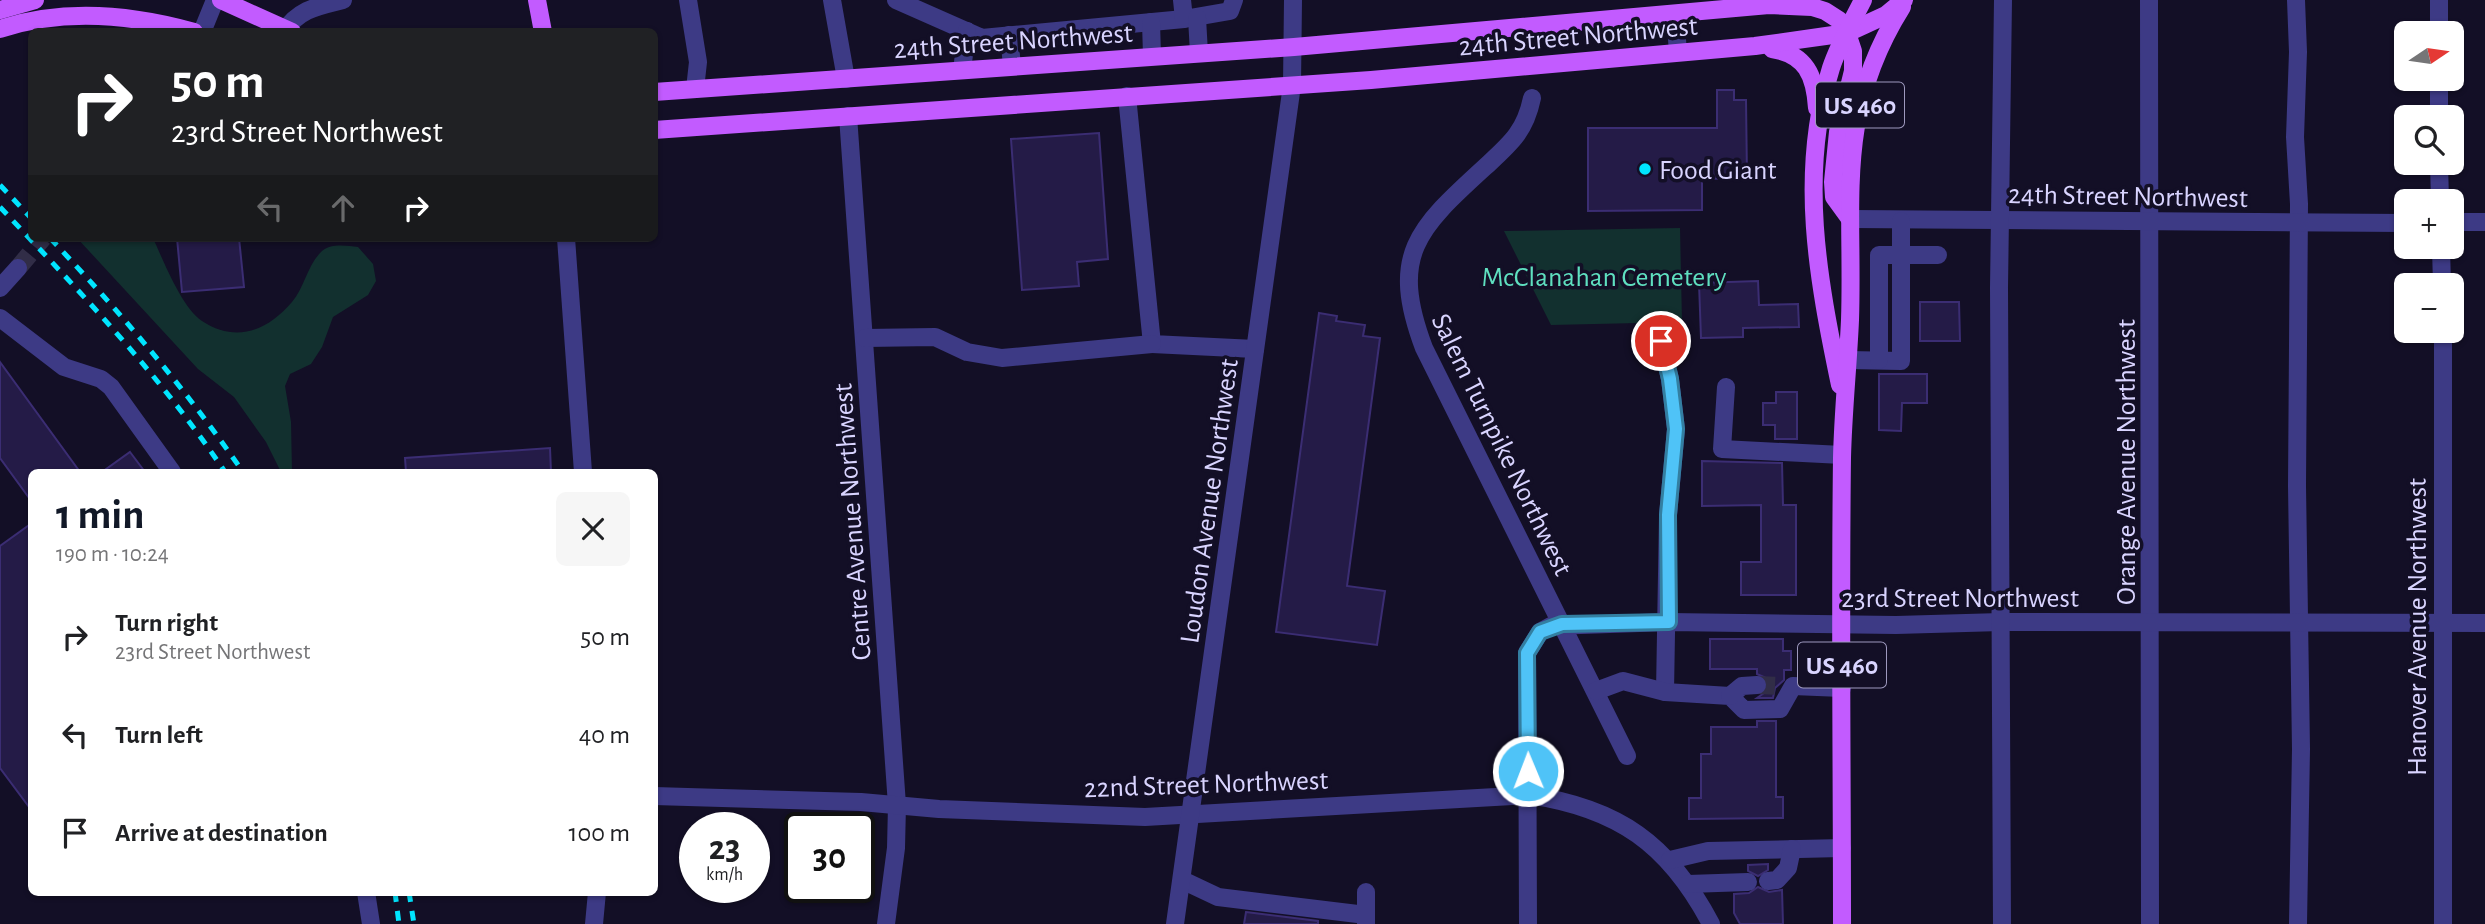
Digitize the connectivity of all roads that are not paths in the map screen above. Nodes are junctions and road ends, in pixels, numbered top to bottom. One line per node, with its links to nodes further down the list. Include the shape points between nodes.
1 (35, 0): 20 (main road)
2 (215, 0): 26 (street)
3 (221, 0): 27 (main road)
4 (343, 0): 28 (street, via 310,8)
5 (537, 0): 29 (main road)
6 (688, 0): 43 (street, via 698,62)
7 (832, 0): 41 (street)
8 (896, 0): 31 (street)
9 (1182, 0): 22 (street)
10 (1234, 0): 22 (street, via 1230,11)
11 (1293, 0): 35 (street)
12 (1797, 0): 19 (main road)
13 (1863, 0): 32 (main road, US 460)
14 (1906, 0): 32 (main road); 50 (main road, US 460, via 1885,35 1865,86 1849,172)
15 (2003, 0): 51 (street)
16 (2150, 0): 53 (street, Orange Avenue Northwest)
17 (2296, 0): 56 (street)
18 (2439, 0): 23 (street)
19 (1769, 5): 21 (main road, 24th Street Northwest); 32 (main road, 24th Street Northwest, via 1825,11 1839,20)
20 (0, 10)
21 (1675, 14): 35 (main road, 24th Street Northwest); 36 (street)
22 (1190, 18): 24 (street); 37 (street)
23 (2439, 21)
24 (1151, 22): 33 (street); 38 (street)
25 (178, 28): 30 (main road, via 96,14)
26 (204, 28)
27 (283, 28)
28 (289, 28)
29 (543, 28)
30 (0, 29)
31 (967, 31): 33 (street, via 982,38); 40 (street)
32 (1847, 33): 34 (main road, 24th Street Northwest); 48 (main road, US 460, via 1832,67); 50 (main road, via 1853,71 1838,131 1833,182 1834,197)
33 (1009, 35): 39 (street)
34 (1755, 46): 36 (main road, 24th Street Northwest); 48 (main road, via 1801,59 1816,88)
35 (1294, 47): 37 (main road, 24th Street Northwest); 42 (street)
36 (1678, 52): 42 (main road, 24th Street Northwest)
37 (1199, 53): 38 (main road, 24th Street Northwest)
38 (1152, 56): 39 (main road, 24th Street Northwest)
39 (1012, 66): 40 (main road, 24th Street Northwest)
40 (962, 70): 41 (main road, 24th Street Northwest)
41 (846, 79): 43 (main road, 24th Street Northwest)
42 (1292, 85): 45 (main road, 24th Street Northwest); 68 (street, Loudon Avenue Northwest)
43 (695, 89): 44 (main road, 24th Street Northwest)
44 (658, 92)
45 (1127, 96): 47 (main road, 24th Street Northwest); 67 (street)
46 (1532, 98): 81 (street, Salem Turnpike Northwest, via 1527,122 1511,143 1435,214 1416,245 1407,274 1410,311 1424,348)
47 (848, 116): 49 (main road, 24th Street Northwest); 65 (street, Centre Avenue Northwest)
48 (1818, 122): 71 (main road, US 460, via 1812,173 1814,240)
49 (658, 130)
50 (1850, 219): 52 (street, 24th Street Northwest); 69 (main road, US 460)
51 (2001, 220): 52 (street, 24th Street Northwest); 53 (street, 24th Street Northwest); 76 (street)
52 (1901, 221): 59 (street)
53 (2150, 221): 56 (street, 24th Street Northwest); 77 (street, Orange Avenue Northwest)
54 (2464, 222): 55 (street)
55 (2485, 222)
56 (2299, 223): 57 (street, 24th Street Northwest); 78 (street)
57 (2394, 223)
58 (566, 242): 74 (street)
59 (1901, 255): 60 (street); 69 (street, via 1901,360)
60 (1938, 255)
61 (18, 268): 62 (street)
62 (0, 288)
63 (0, 318): 73 (street, via 64,367 111,387)
64 (1656, 322): 75 (street, via 1676,429 1668,515)
65 (865, 338): 67 (street, via 935,337 967,352 1002,358); 91 (street, Centre Avenue Northwest)
66 (2443, 343): 79 (street, Hanover Avenue Northwest)
67 (1152, 344): 68 (street)
68 (1255, 349): 92 (street, Loudon Avenue Northwest)
69 (1848, 360): 71 (main road, US 460)
70 (1726, 387): 72 (street, via 1722,449)
71 (1844, 405): 72 (main road, US 460)
72 (1842, 455): 82 (main road, US 460)
73 (170, 469)
74 (583, 469)
75 (1669, 622): 81 (street, 23rd Street Northwest); 82 (street, 23rd Street Northwest); 86 (street)
76 (2001, 622): 77 (street, 23rd Street Northwest); 82 (street, 23rd Street Northwest); 111 (street)
77 (2150, 622): 78 (street, 23rd Street Northwest); 112 (street, Orange Avenue Northwest)
78 (2300, 623): 79 (street, 23rd Street Northwest); 113 (street)
79 (2443, 623): 80 (street, 23rd Street Northwest); 114 (street, Hanover Avenue Northwest)
80 (2485, 623)
81 (1562, 624): 85 (street, Salem Turnpike Northwest); 89 (street, via 1540,632 1527,653)
82 (1842, 624): 84 (main road, US 460)
83 (1757, 685): 87 (street, via 1742,686)
84 (1842, 688): 87 (street, via 1786,686 1780,709 1744,710); 93 (main road, US 460)
85 (1595, 691): 86 (street, via 1623,681); 88 (street, Salem Turnpike Northwest)
86 (1665, 692): 87 (street)
87 (1730, 696)
88 (1627, 756)
89 (1529, 795): 92 (street, 22nd Street Northwest); 95 (street, 22nd Street Northwest, via 1564,800 1609,816); 109 (street)
90 (658, 796): 91 (street, 22nd Street Northwest)
91 (897, 805): 92 (street, 22nd Street Northwest, via 1145,817); 107 (street, Centre Avenue Northwest)
92 (1191, 815): 96 (street, Loudon Avenue Northwest)
93 (1842, 848): 94 (street); 110 (main road, US 460)
94 (1791, 849): 95 (street, via 1708,851); 97 (street, via 1788,868 1777,880)
95 (1670, 860): 99 (street, 22nd Street Northwest)
96 (1182, 880): 103 (street, via 1218,897); 108 (street, Loudon Avenue Northwest)
97 (1768, 881)
98 (1748, 882): 99 (street)
99 (1688, 884): 104 (street, 22nd Street Northwest)
100 (1366, 892): 103 (street)
101 (367, 896): 105 (street)
102 (597, 896): 106 (street)
103 (1366, 920)
104 (1711, 922)
105 (371, 924)
106 (594, 924)
107 (886, 924)
108 (1175, 924)
109 (1528, 924)
110 (1842, 924)
111 (2002, 924)
112 (2150, 924)
113 (2298, 924)
114 (2443, 924)

